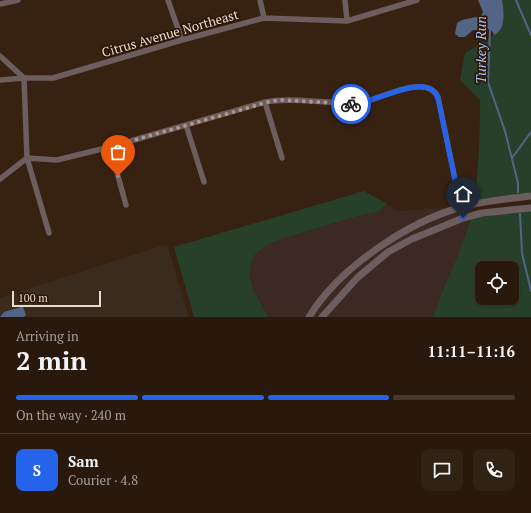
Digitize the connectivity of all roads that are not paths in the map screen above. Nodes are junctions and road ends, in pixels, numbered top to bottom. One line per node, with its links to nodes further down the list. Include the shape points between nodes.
1 (18, 0): 6 (street)
2 (168, 0): 9 (street)
3 (260, 0): 7 (street)
4 (345, 0): 8 (street)
5 (417, 0): 8 (street, Citrus Avenue Northeast)
6 (0, 4)
7 (264, 18): 8 (street, Citrus Avenue Northeast); 9 (street, Citrus Avenue Northeast)
8 (347, 21)
9 (182, 40): 11 (street, Citrus Avenue Northeast, via 53,78)
10 (0, 56): 11 (street)
11 (24, 78): 12 (street, Citrus Avenue Northeast); 16 (street)
12 (0, 80)
13 (265, 102): 14 (street); 17 (street); 22 (street, via 283,100 353,104 415,86 431,89 436,93 439,103)
14 (186, 125): 15 (street); 19 (street)
15 (110, 147): 16 (street, via 57,160); 21 (street)
16 (27, 158): 18 (street); 25 (street)
17 (282, 158)
18 (0, 179)
19 (204, 182)
20 (531, 196): 22 (street)
21 (126, 205)
22 (461, 207): 24 (street); 26 (street, via 411,228 383,244 331,288)
23 (531, 208): 24 (street, via 482,213)
24 (463, 218): 27 (street, via 388,252 357,278)
25 (49, 232)
26 (308, 317)
27 (322, 317)

